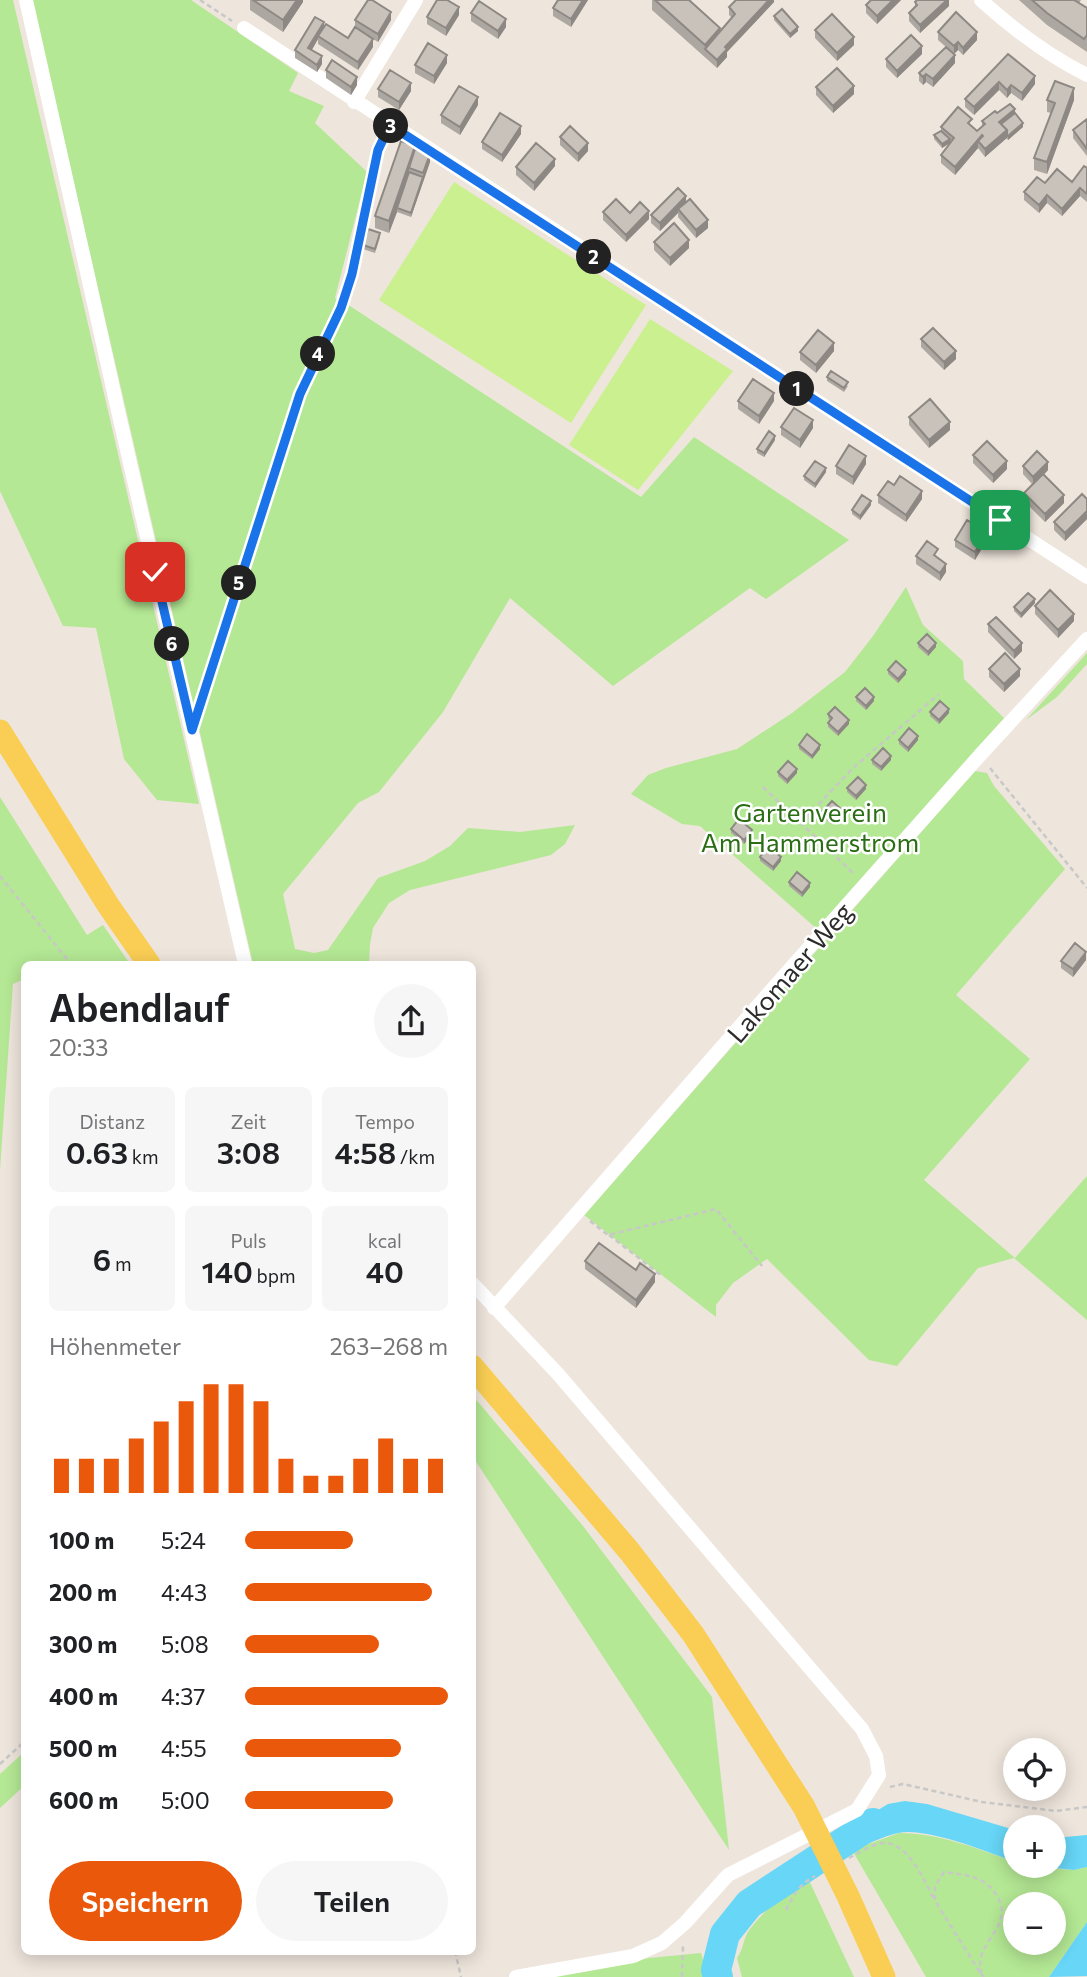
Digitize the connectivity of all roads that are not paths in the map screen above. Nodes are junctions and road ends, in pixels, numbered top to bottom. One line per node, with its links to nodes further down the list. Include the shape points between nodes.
1 (26, 0): 11 (street)
2 (415, 0): 6 (street)
3 (981, 0): 5 (street, via 1032,42)
4 (244, 28): 6 (street)
5 (1087, 75)
6 (354, 102): 7 (street)
7 (1087, 577)
8 (1087, 639): 13 (street, Lakomaer Weg)
9 (0, 731): 10 (main road)
10 (147, 961)
11 (244, 961)
12 (476, 1288): 13 (street)
13 (494, 1308): 16 (street, via 558,1374 862,1729 876,1756 879,1775 857,1810 728,1875 662,1944 633,1956)
14 (476, 1371): 15 (main road, via 630,1552 693,1634 804,1807)
15 (867, 1937): 17 (main road); 18 (main road)
16 (516, 1977)
17 (884, 1977)
18 (900, 1977)

